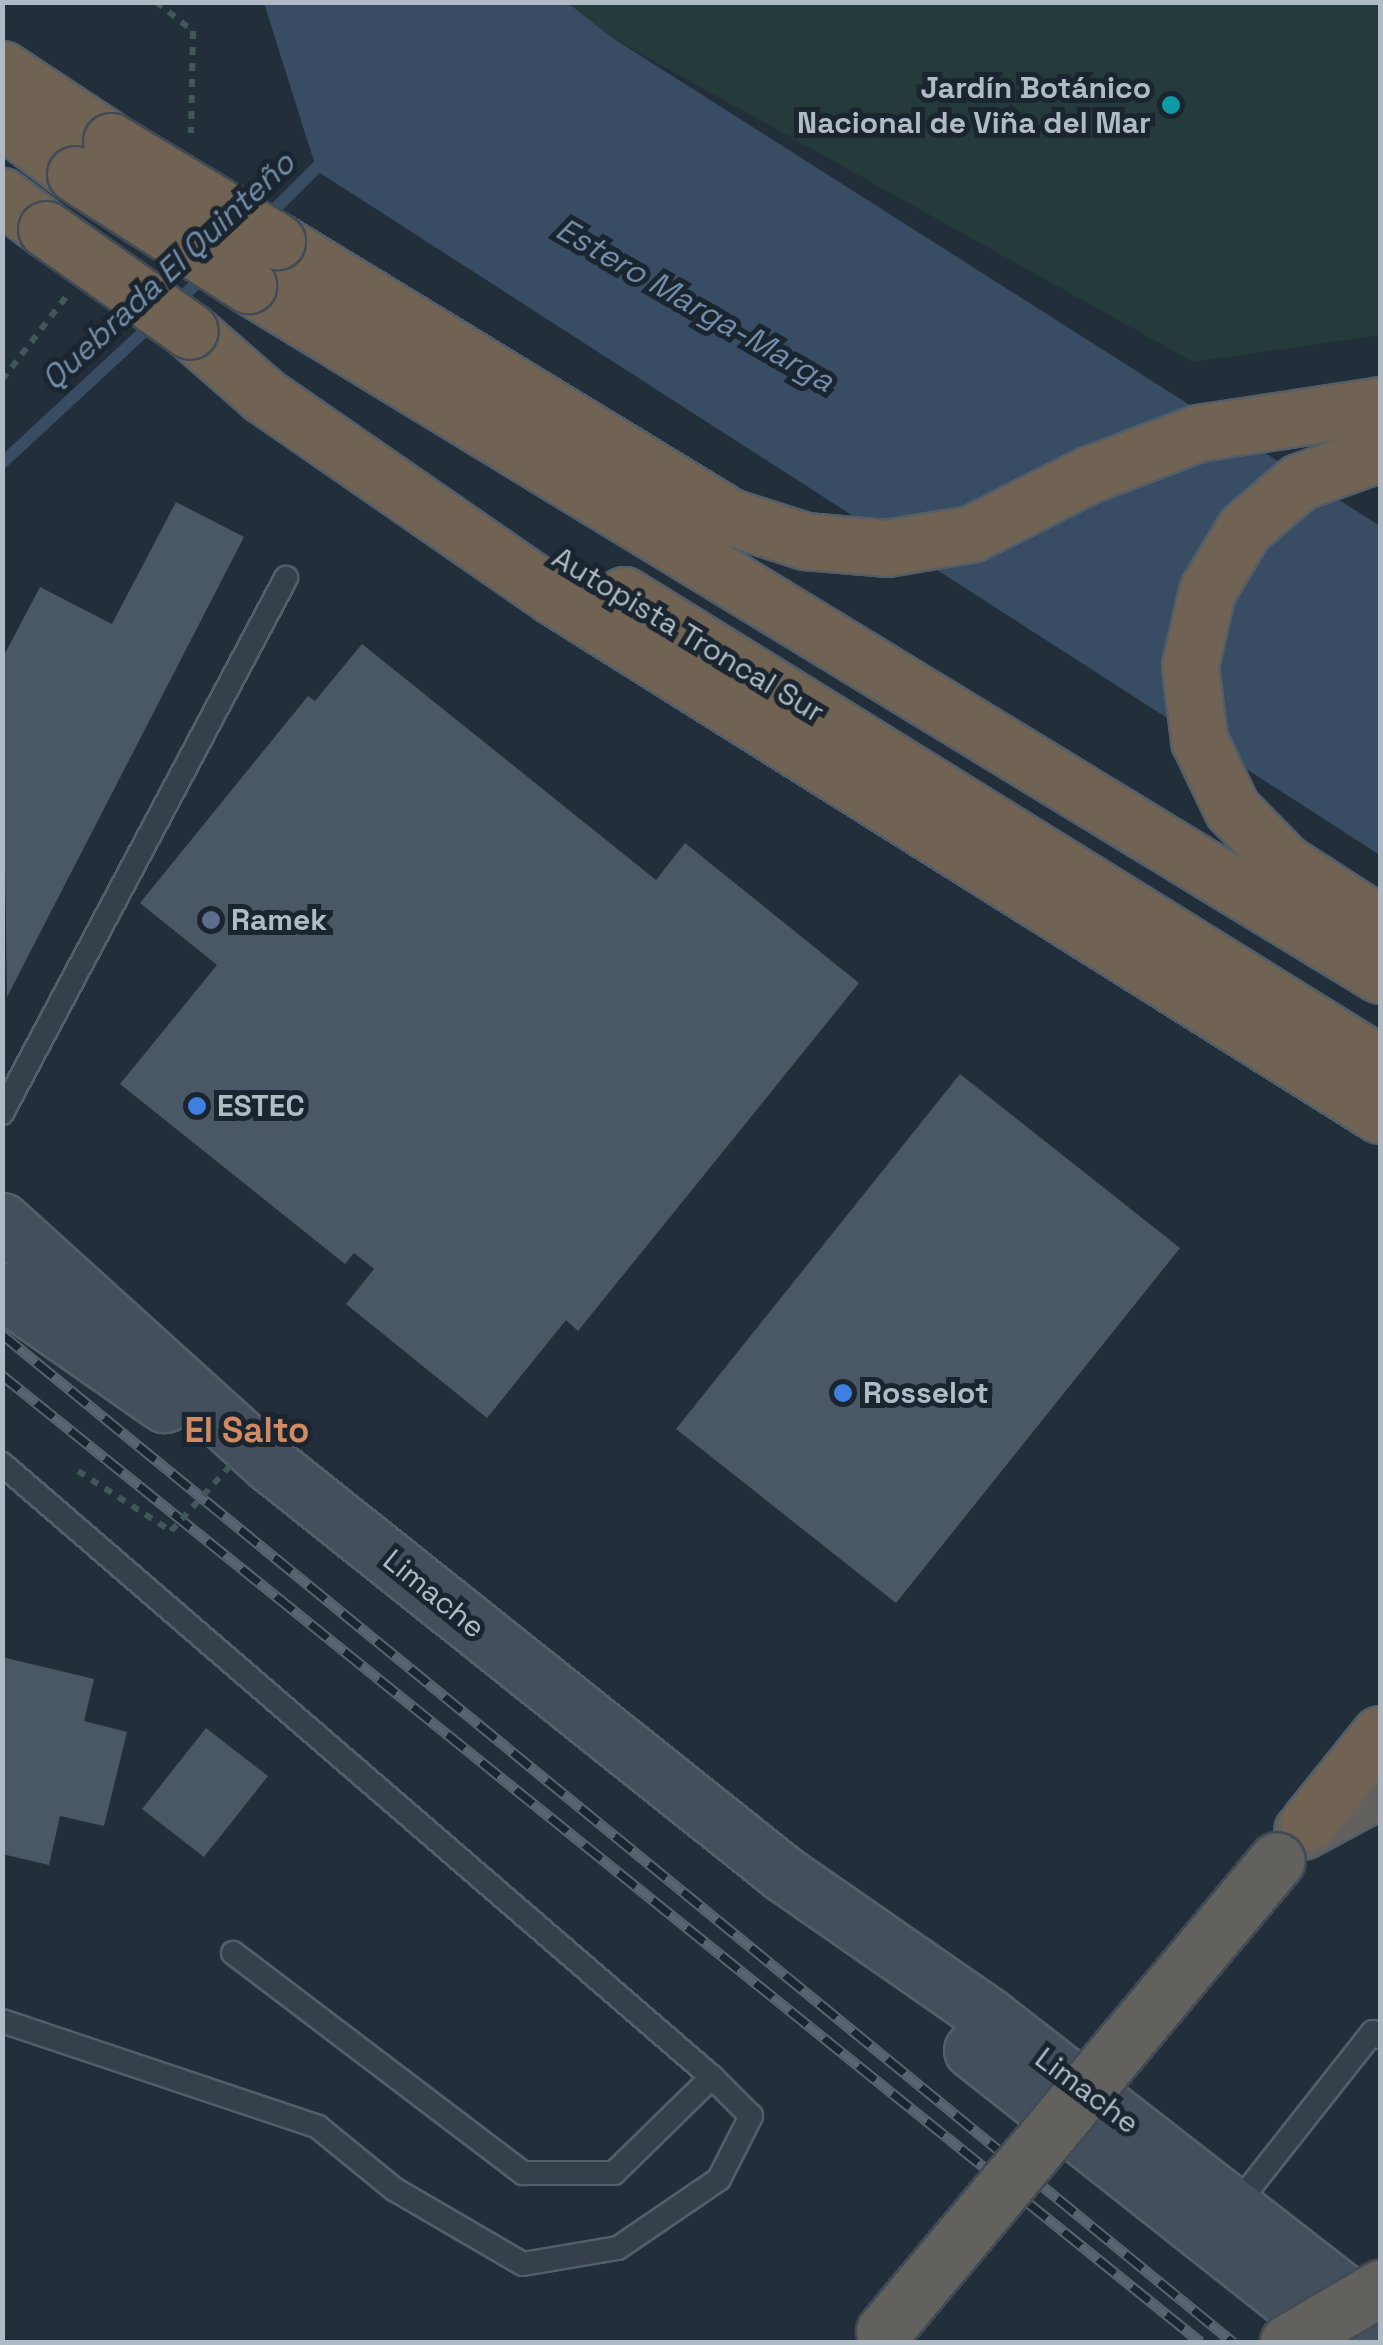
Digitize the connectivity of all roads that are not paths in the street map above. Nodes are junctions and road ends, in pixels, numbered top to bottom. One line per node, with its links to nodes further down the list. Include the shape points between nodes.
1 (2, 69): 3 (highway)
2 (2, 119): 3 (highway)
3 (93, 158): 5 (highway, bridge)
4 (2, 196): 6 (highway, Autopista Troncal Sur, bridge)
5 (263, 263): 7 (highway, via 730,517 844,547 929,544 971,534 1088,475 1198,434); 10 (highway)
6 (190, 331): 11 (highway, Autopista Troncal Sur); 13 (highway, via 263,395 553,596)
7 (1376, 421): 9 (highway, via 1244,529 1207,591 1193,646 1192,703 1213,776 1256,838)
8 (286, 578): 12 (lane)
9 (1380, 924)
10 (1380, 975)
11 (1380, 1064)
12 (2, 1113)
13 (1380, 1115)
14 (2, 1222): 17 (main road, Limache)
15 (2, 1291): 17 (main road, Limache)
16 (2, 1464): 25 (lane)
17 (250, 1465): 21 (main road, Limache)
18 (1380, 1734): 20 (highway)
19 (1380, 1789): 20 (highway)
20 (1293, 1841): 29 (highway, bridge)
21 (784, 1874): 26 (main road, Limache); 31 (main road, Limache, via 961,2041)
22 (233, 1953): 25 (lane, via 524,2174 614,2174)
23 (2, 2021): 25 (lane, via 318,2127 394,2190 524,2264 618,2248 719,2179 751,2116)
24 (1380, 2037): 26 (lane, via 1373,2032)
25 (712, 2077)
26 (1237, 2204): 28 (main road, Limache)
27 (1380, 2288): 30 (highway, bridge)
28 (1380, 2321)
29 (877, 2337)
30 (1288, 2342)
31 (1342, 2342)

